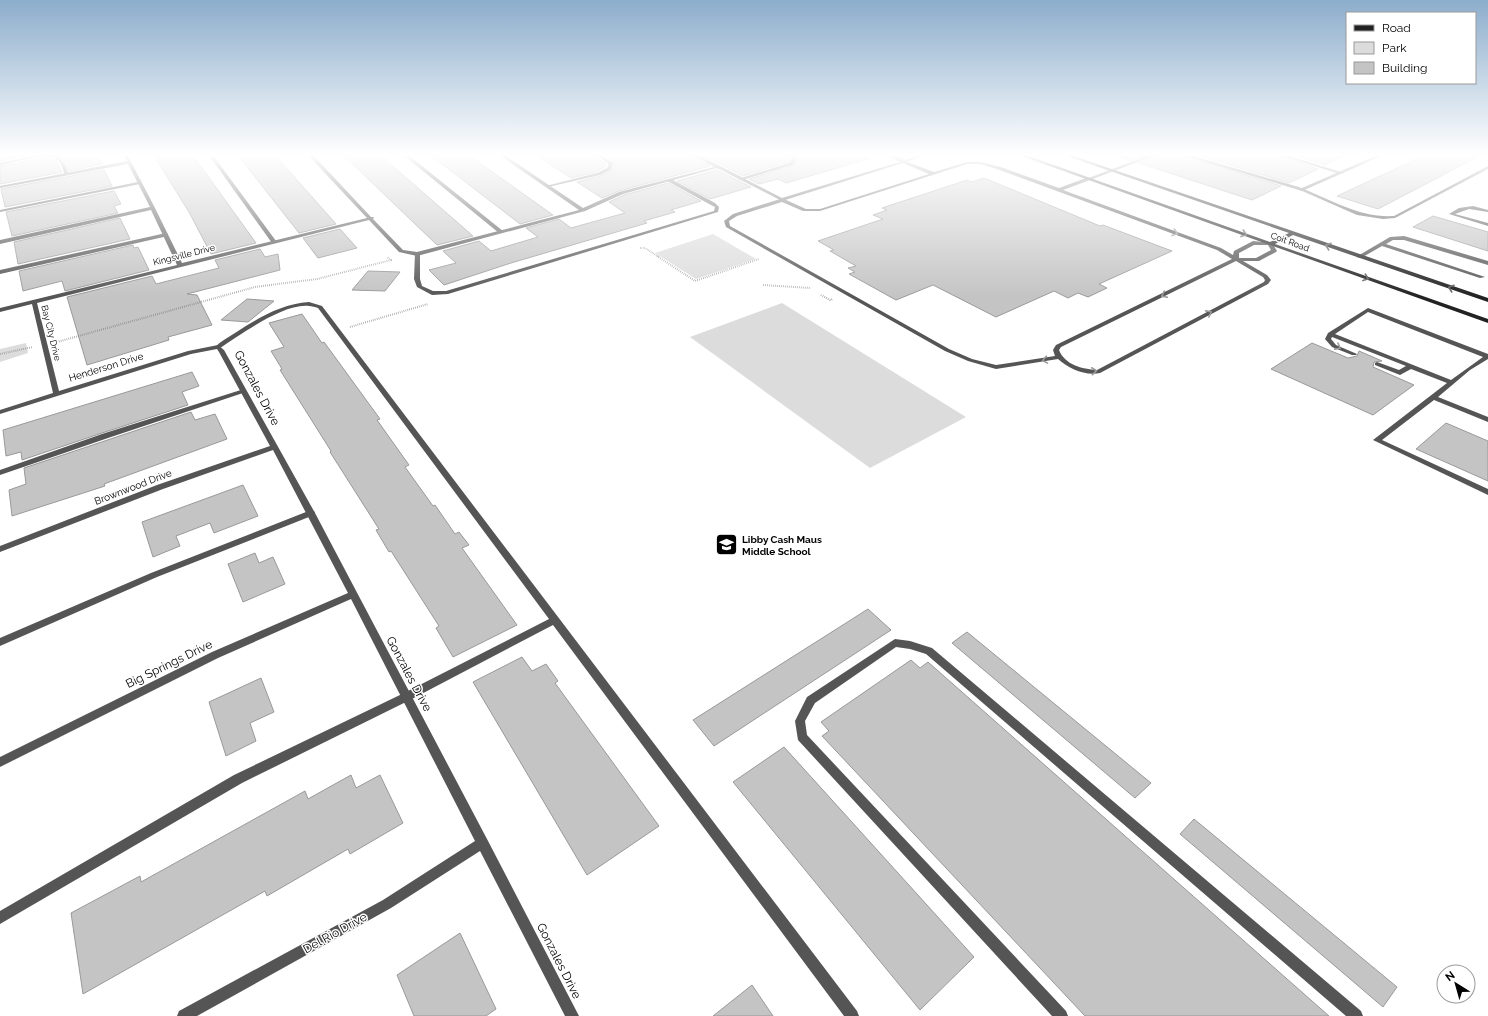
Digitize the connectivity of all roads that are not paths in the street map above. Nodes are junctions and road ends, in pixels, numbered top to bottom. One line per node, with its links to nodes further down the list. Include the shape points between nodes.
1 (47, 201): 19 (street)
2 (149, 201): 17 (street)
3 (244, 201): 27 (street)
4 (356, 201): 21 (street)
5 (463, 201): 23 (street)
6 (570, 201): 18 (street)
7 (602, 201): 18 (street)
8 (708, 201): 30 (street, via 717,207 716,212 446,293 432,292 420,287 417,279)
9 (777, 201): 45 (street, one-way to 9, via 996,367 970,360 947,350 726,224 731,216)
10 (785, 201): 11 (street, via 802,210 820,210)
11 (847, 201)
12 (1090, 201): 32 (street, one-way to 32, via 1219,249)
13 (1151, 201): 28 (main road, Coit Road, one-way to 28)
14 (1198, 201): 24 (main road, Coit Road)
15 (1329, 201): 16 (street, via 1355,212 1388,218 1395,217)
16 (1424, 201)
17 (153, 208): 25 (street); 26 (street)
18 (583, 210): 23 (street)
19 (0, 211)
20 (1488, 211): 22 (street, via 1463,207 1451,214)
21 (372, 218): 27 (street, Kingsville Drive); 30 (street, via 401,251)
22 (1488, 225)
23 (501, 232): 30 (street)
24 (1291, 234): 28 (main road); 31 (main road, Coit Road, one-way to 24)
25 (166, 235): 34 (street); 35 (street)
26 (0, 242)
27 (274, 242): 34 (street, Kingsville Drive)
28 (1270, 244): 32 (street, via 1253,243 1236,252); 32 (street, via 1274,251 1257,260); 40 (main road, Coit Road, one-way to 40)
29 (1382, 244): 31 (street); 33 (street, via 1392,238 1404,238); 36 (street)
30 (417, 254)
31 (1359, 257): 37 (main road, Coit Road, one-way to 31)
32 (1236, 259): 45 (street, one-way to 45, via 1058,346 1056,350); 45 (street, one-way to 32, via 1073,368 1098,372 1266,283 1268,280 1265,276)
33 (1488, 263)
34 (180, 266): 38 (street, Kingsville Drive)
35 (0, 272)
36 (1482, 276)
37 (1488, 300)
38 (34, 301): 39 (street, Kingsville Drive); 50 (street, Bay City Drive)
39 (0, 310)
40 (1488, 322)
41 (1330, 334): 43 (street, one-way to 43, via 1328,339 1334,346); 44 (street, via 1368,310); 47 (street)
42 (218, 347): 49 (street, Gonzales Drive, via 226,356); 50 (street, Henderson Drive, via 190,352); 60 (street, via 289,307 309,303 320,307)
43 (1354, 354)
44 (1488, 356): 48 (street)
45 (1059, 357)
46 (1378, 364): 47 (street, via 1400,373)
47 (1411, 366): 48 (street)
48 (1451, 382): 51 (street)
49 (244, 391): 54 (street, Gonzales Drive); 55 (street)
50 (56, 393): 52 (street, Henderson Drive)
51 (1433, 397): 53 (street); 56 (street, via 1377,440)
52 (0, 412)
53 (1488, 420)
54 (274, 447): 57 (street, Gonzales Drive); 58 (street, Brownwood Drive, via 160,486)
55 (0, 473)
56 (1488, 492)
57 (311, 513): 59 (street, Gonzales Drive); 61 (street, via 154,575)
58 (0, 549)
59 (353, 594): 62 (street, Gonzales Drive); 63 (street, Big Springs Drive, via 215,655)
60 (555, 620): 62 (street); 68 (street)
61 (0, 642)
62 (406, 697): 64 (street, Gonzales Drive); 65 (street, via 238,779)
63 (0, 762)
64 (483, 844): 66 (street, Del Rio Drive, via 387,904); 67 (street, Gonzales Drive)
65 (0, 918)
66 (184, 1016)
67 (572, 1016)
68 (852, 1016)
69 (1061, 1016): 70 (street, via 802,738 800,721 811,700 894,643 929,651)
70 (1356, 1016)

